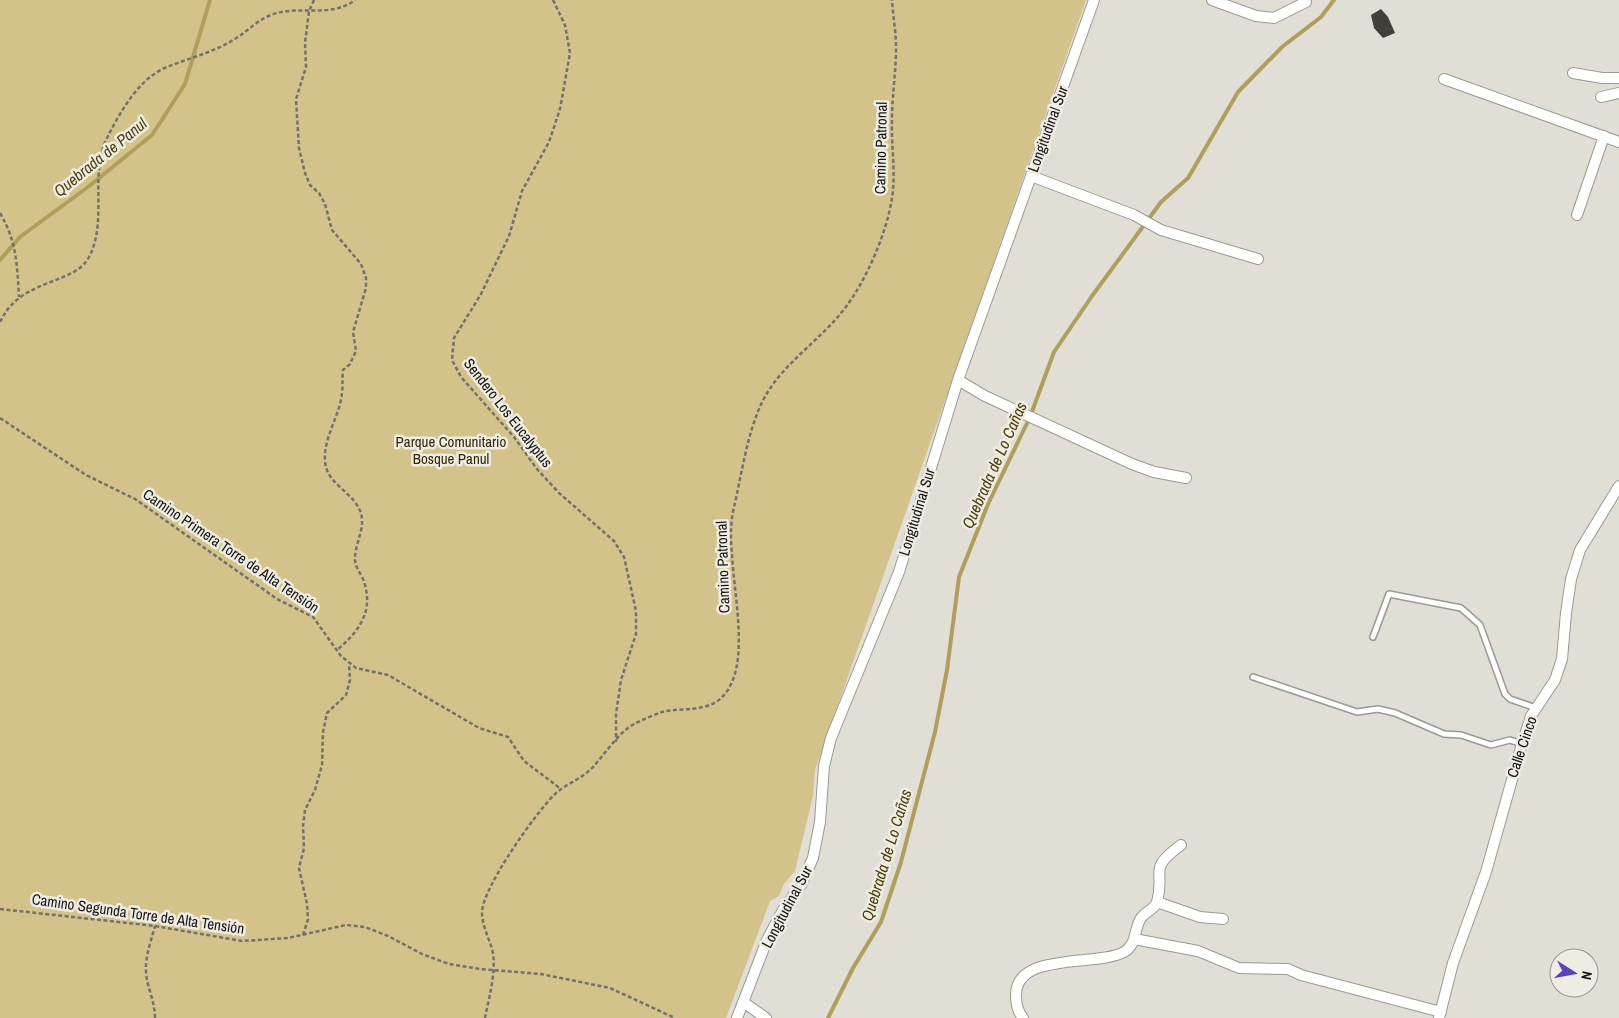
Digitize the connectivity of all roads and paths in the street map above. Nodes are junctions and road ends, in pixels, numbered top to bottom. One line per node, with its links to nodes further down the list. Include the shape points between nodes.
1 (314, 0): 8 (path)
2 (355, 0): 8 (path, via 329,11)
3 (553, 0): 31 (path, Sendero Los Eucalyptus, via 565,25 570,53 560,109 549,142 522,191 509,236 481,294 454,338 452,360 461,377 559,494 614,541 624,557 636,611 636,634 621,680)
4 (892, 0): 31 (path, Camino Patronal, via 896,46 892,198 884,229 864,277 845,308 769,388 756,414 731,517 730,547 739,643 736,674 724,695 714,703 661,712 631,726)
5 (1094, 0): 16 (street, Longitudinal Sur)
6 (1212, 0): 7 (street, via 1256,16 1274,18)
7 (1306, 2)
8 (310, 11): 20 (path, via 290,10 270,15 234,40 206,54 165,67 149,77 138,88 107,138 102,152 95,239 88,259 71,274 35,287); 27 (path, via 306,67 296,99 299,148 310,185 325,204 332,230 361,264 366,288 353,332 356,351 343,370 342,393 326,457 326,468 358,506 363,523 355,557 365,584 367,601 363,620 355,634)
9 (1573, 73): 10 (street)
10 (1619, 78)
11 (1444, 79): 14 (street)
12 (1619, 93): 13 (street)
13 (1601, 97)
14 (1604, 136): 15 (street); 18 (street)
15 (1619, 142)
16 (1031, 176): 19 (street, via 1134,215 1161,230); 22 (street, Longitudinal Sur)
17 (0, 213): 20 (path, via 12,234 16,251)
18 (1577, 215)
19 (1258, 259)
20 (19, 297): 21 (path)
21 (0, 322)
22 (958, 380): 24 (street, via 1039,422 1132,464); 42 (street, Longitudinal Sur, via 899,572 831,738 824,766 820,822 813,858 801,885 767,940)
23 (0, 418): 27 (path, Camino Primera Torre de Alta Tensión, via 86,475 135,499 277,599 313,617)
24 (1186, 478)
25 (1619, 486): 30 (street, Calle Cinco, via 1580,550 1571,579 1562,659 1555,680)
26 (1373, 637): 30 (lane, via 1389,594 1461,608 1480,625 1505,694)
27 (337, 650): 28 (path, Camino Primera Torre de Alta Tensión)
28 (348, 662): 33 (path, Camino Primera Torre de Alta Tensión, via 356,668 388,675 479,728 508,737 524,761); 39 (path, via 350,680 346,695 327,713 322,732 322,765 305,810 300,868 308,919)
29 (1253, 677): 32 (lane, via 1356,712 1378,708 1395,713 1444,734 1461,735 1491,745 1510,740)
30 (1536, 708): 32 (street, Calle Cinco)
31 (616, 742): 33 (path, Camino Patronal, via 590,771)
32 (1522, 744): 43 (street, Calle Cinco, via 1486,872 1453,963)
33 (561, 789): 41 (path, Camino Patronal, via 542,809 485,898 482,911)
34 (1181, 845): 35 (street, via 1164,858 1159,867)
35 (1157, 902): 37 (street, via 1200,916); 40 (street, via 1142,917)
36 (0, 909): 38 (path, Camino Segunda Torre de Alta Tensión)
37 (1223, 919)
38 (156, 926): 39 (path, Camino Segunda Torre de Alta Tensión, via 242,941); 44 (path, via 146,957)
39 (303, 935): 41 (path, Camino Segunda Torre de Alta Tensión, via 346,925 365,927 449,964)
40 (1134, 938): 43 (street, via 1198,951 1239,968 1288,969); 49 (street, via 1124,952 1049,965 1028,972 1020,979 1016,991 1016,1003)
41 (494, 970): 45 (path, Camino Patronal); 46 (path, Camino Segunda Torre de Alta Tensión, via 541,974 610,988)
42 (743, 1002): 47 (street, Longitudinal Sur); 48 (street)
43 (1440, 1015)
44 (155, 1018)
45 (486, 1018)
46 (675, 1018)
47 (737, 1018)
48 (766, 1018)
49 (1023, 1018)

